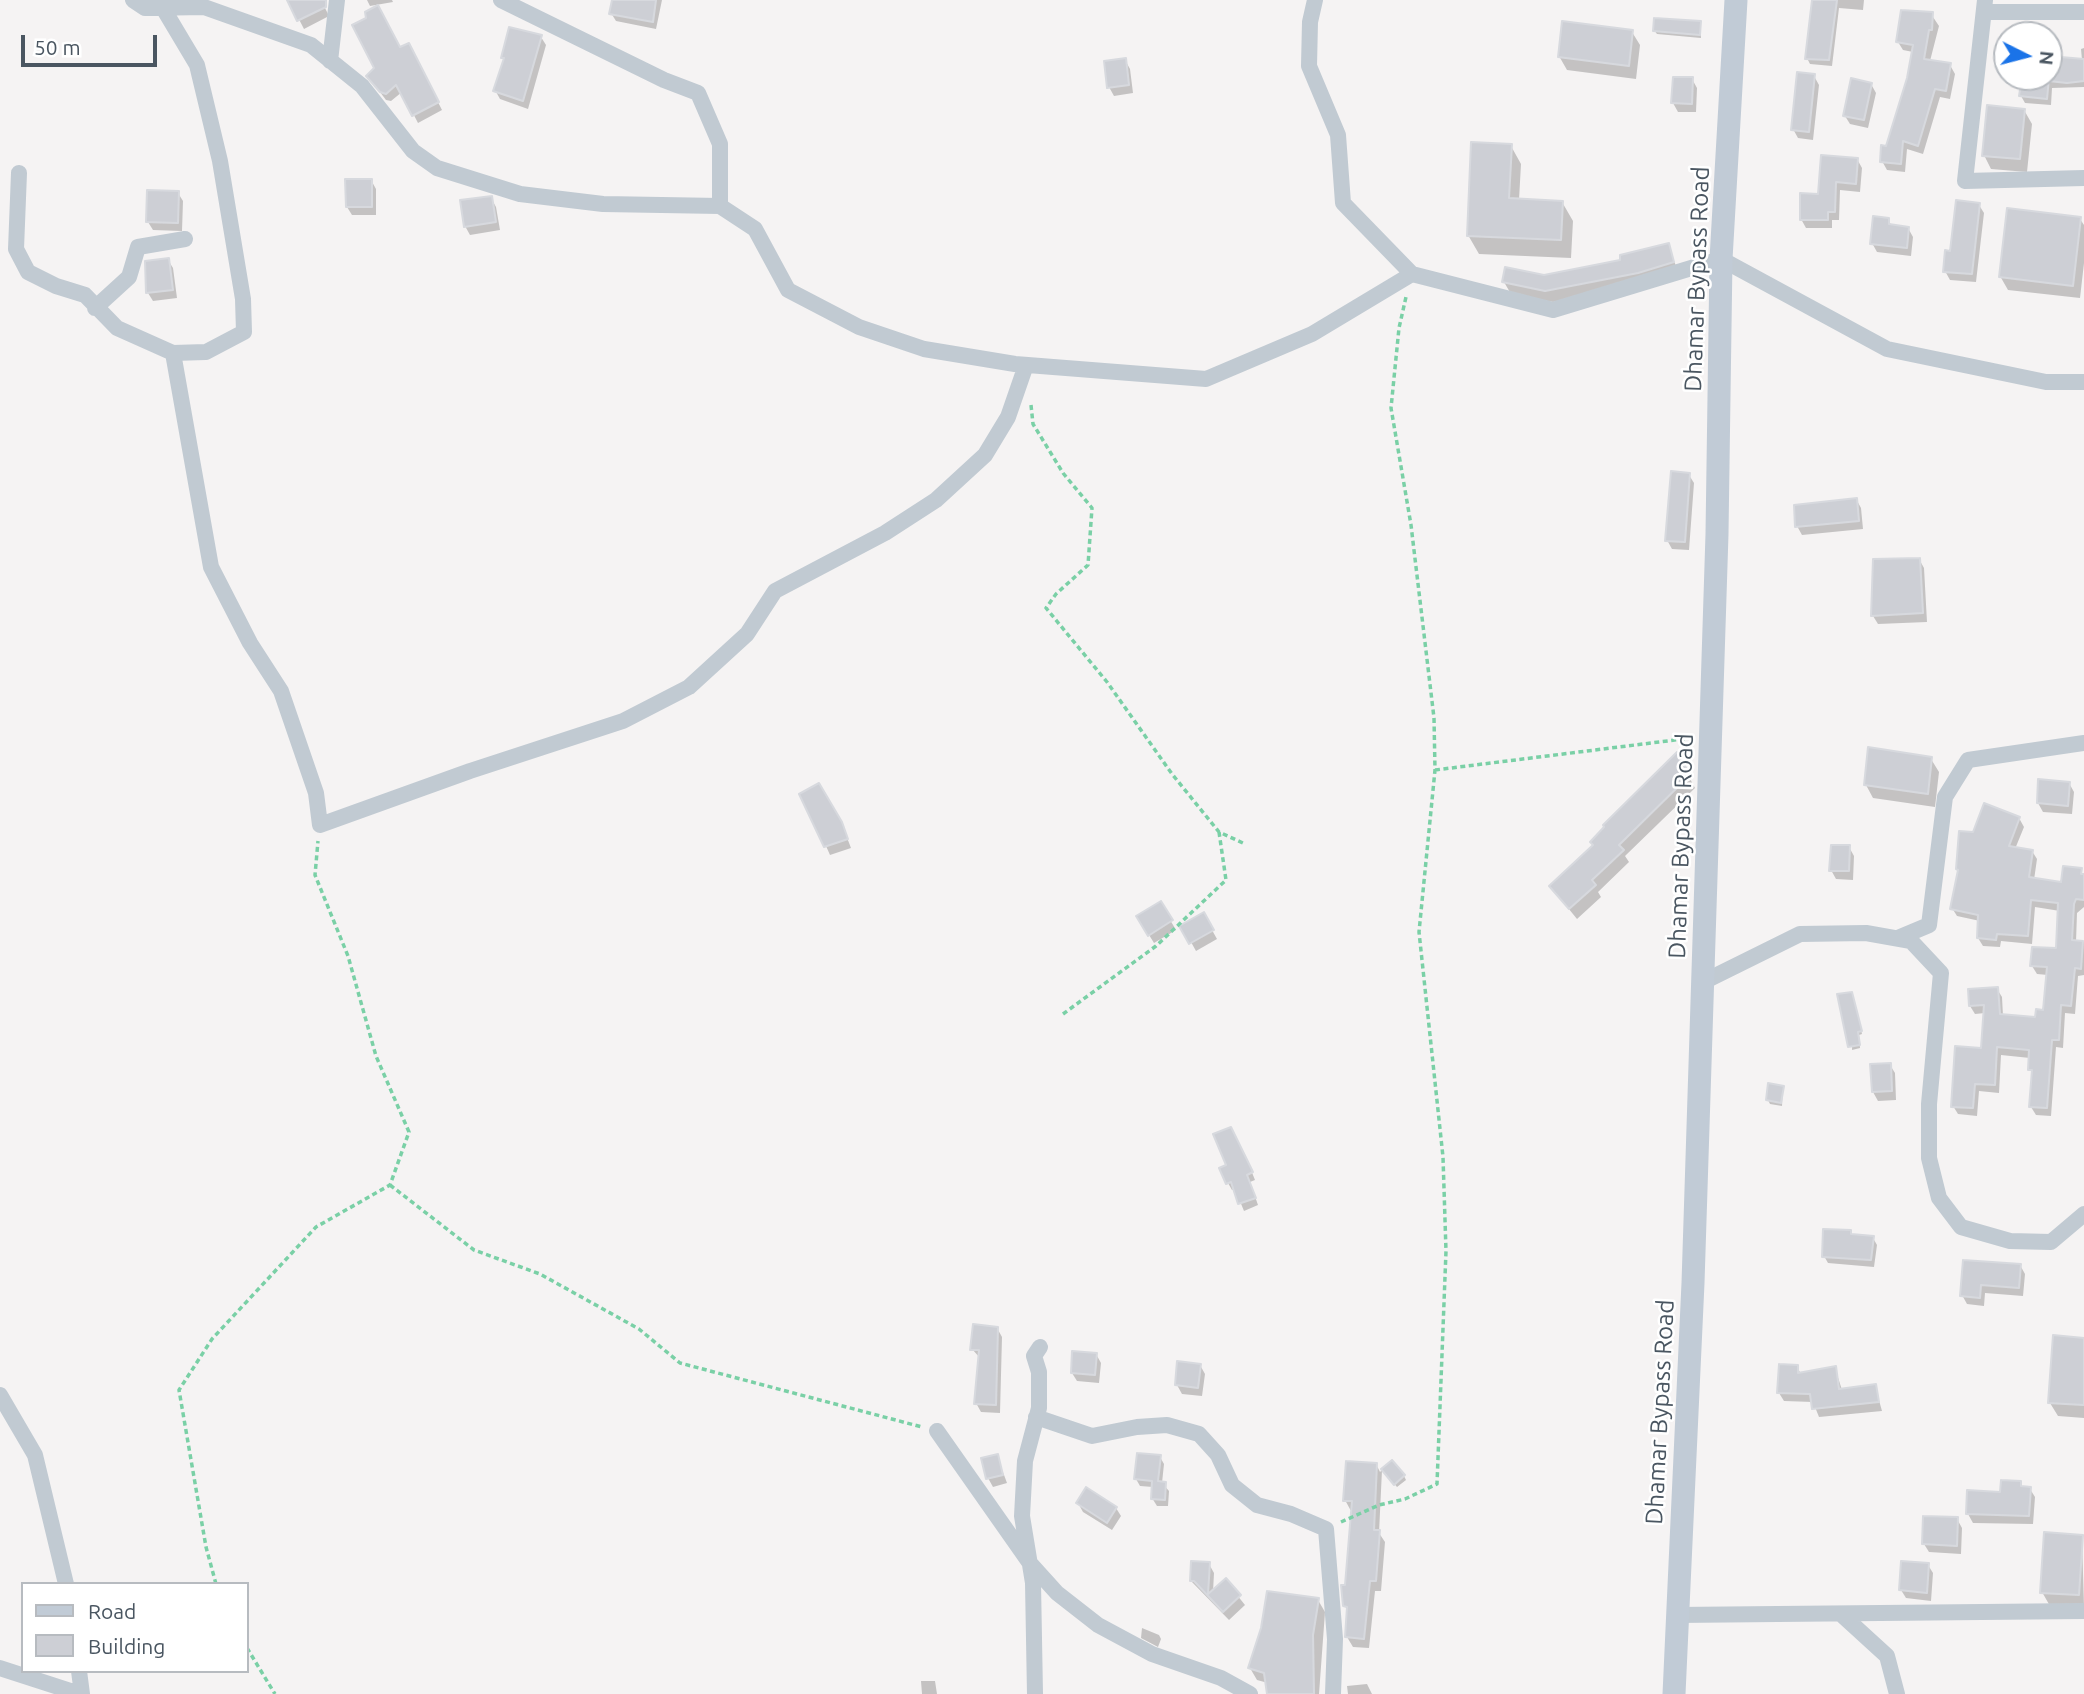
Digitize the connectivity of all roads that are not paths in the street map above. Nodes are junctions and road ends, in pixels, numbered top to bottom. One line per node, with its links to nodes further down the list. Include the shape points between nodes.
1 (132, 0): 7 (street, via 145,8)
2 (337, 0): 9 (street)
3 (501, 0): 12 (street, via 698,93 720,144)
4 (1315, 0): 16 (street, via 1309,66 1338,135 1343,203)
5 (1736, 0): 15 (main road, Dhamar Bypass Road)
6 (1985, 6): 8 (street); 11 (street, via 1965,181)
7 (163, 8): 9 (street, via 204,7 253,22 311,45); 18 (street, via 197,65 220,162 243,299 244,332 206,352)
8 (2084, 12)
9 (330, 61): 12 (street, via 362,86 413,151 438,168 520,194 603,204)
10 (19, 173): 14 (street)
11 (2084, 178)
12 (720, 206): 19 (street, via 755,229 788,290 859,327 924,349)
13 (185, 239): 17 (street, via 138,247 129,277)
14 (8, 250): 17 (street, via 28,272 85,295)
15 (1721, 259): 16 (street, via 1553,310); 20 (street, via 1887,349 2046,382); 23 (main road, Dhamar Bypass Road)
16 (1412, 274): 19 (street, via 1312,334 1206,379)
17 (95, 308): 18 (street, via 117,328)
18 (173, 354): 19 (street, via 211,567 281,691 316,793 320,825 623,721 689,687 747,634 775,591 885,533 936,500 985,455 1008,417)
19 (1026, 365)
20 (2084, 382)
21 (2084, 743): 22 (street, via 1968,760 1945,797 1929,925)
22 (1898, 938): 23 (street, via 1866,933 1800,934); 24 (street, via 1911,941 1941,973 1929,1104 1929,1158 1939,1198 1961,1227 2010,1241 2051,1242)
23 (1703, 982): 33 (main road, Dhamar Bypass Road)
24 (2084, 1214)
25 (1040, 1347): 27 (street, via 1034,1356 1039,1372)
26 (0, 1395): 30 (street, via 35,1455)
27 (1036, 1417): 29 (street, via 1025,1461 1022,1516); 39 (street, via 1092,1436 1167,1425 1199,1434 1218,1455 1232,1485 1257,1505 1326,1529 1335,1639)
28 (937, 1431): 29 (street)
29 (1029, 1562): 37 (street); 38 (street, via 1057,1593 1098,1625 1152,1654 1221,1678)
30 (66, 1582)
31 (2084, 1611): 32 (street)
32 (1841, 1614): 33 (street); 41 (street, via 1887,1656)
33 (1676, 1615): 40 (main road, Dhamar Bypass Road)
34 (0, 1668): 36 (street)
35 (79, 1673): 36 (street)
36 (81, 1694)
37 (1035, 1694)
38 (1250, 1694)
39 (1333, 1694)
40 (1674, 1694)
41 (1897, 1694)

